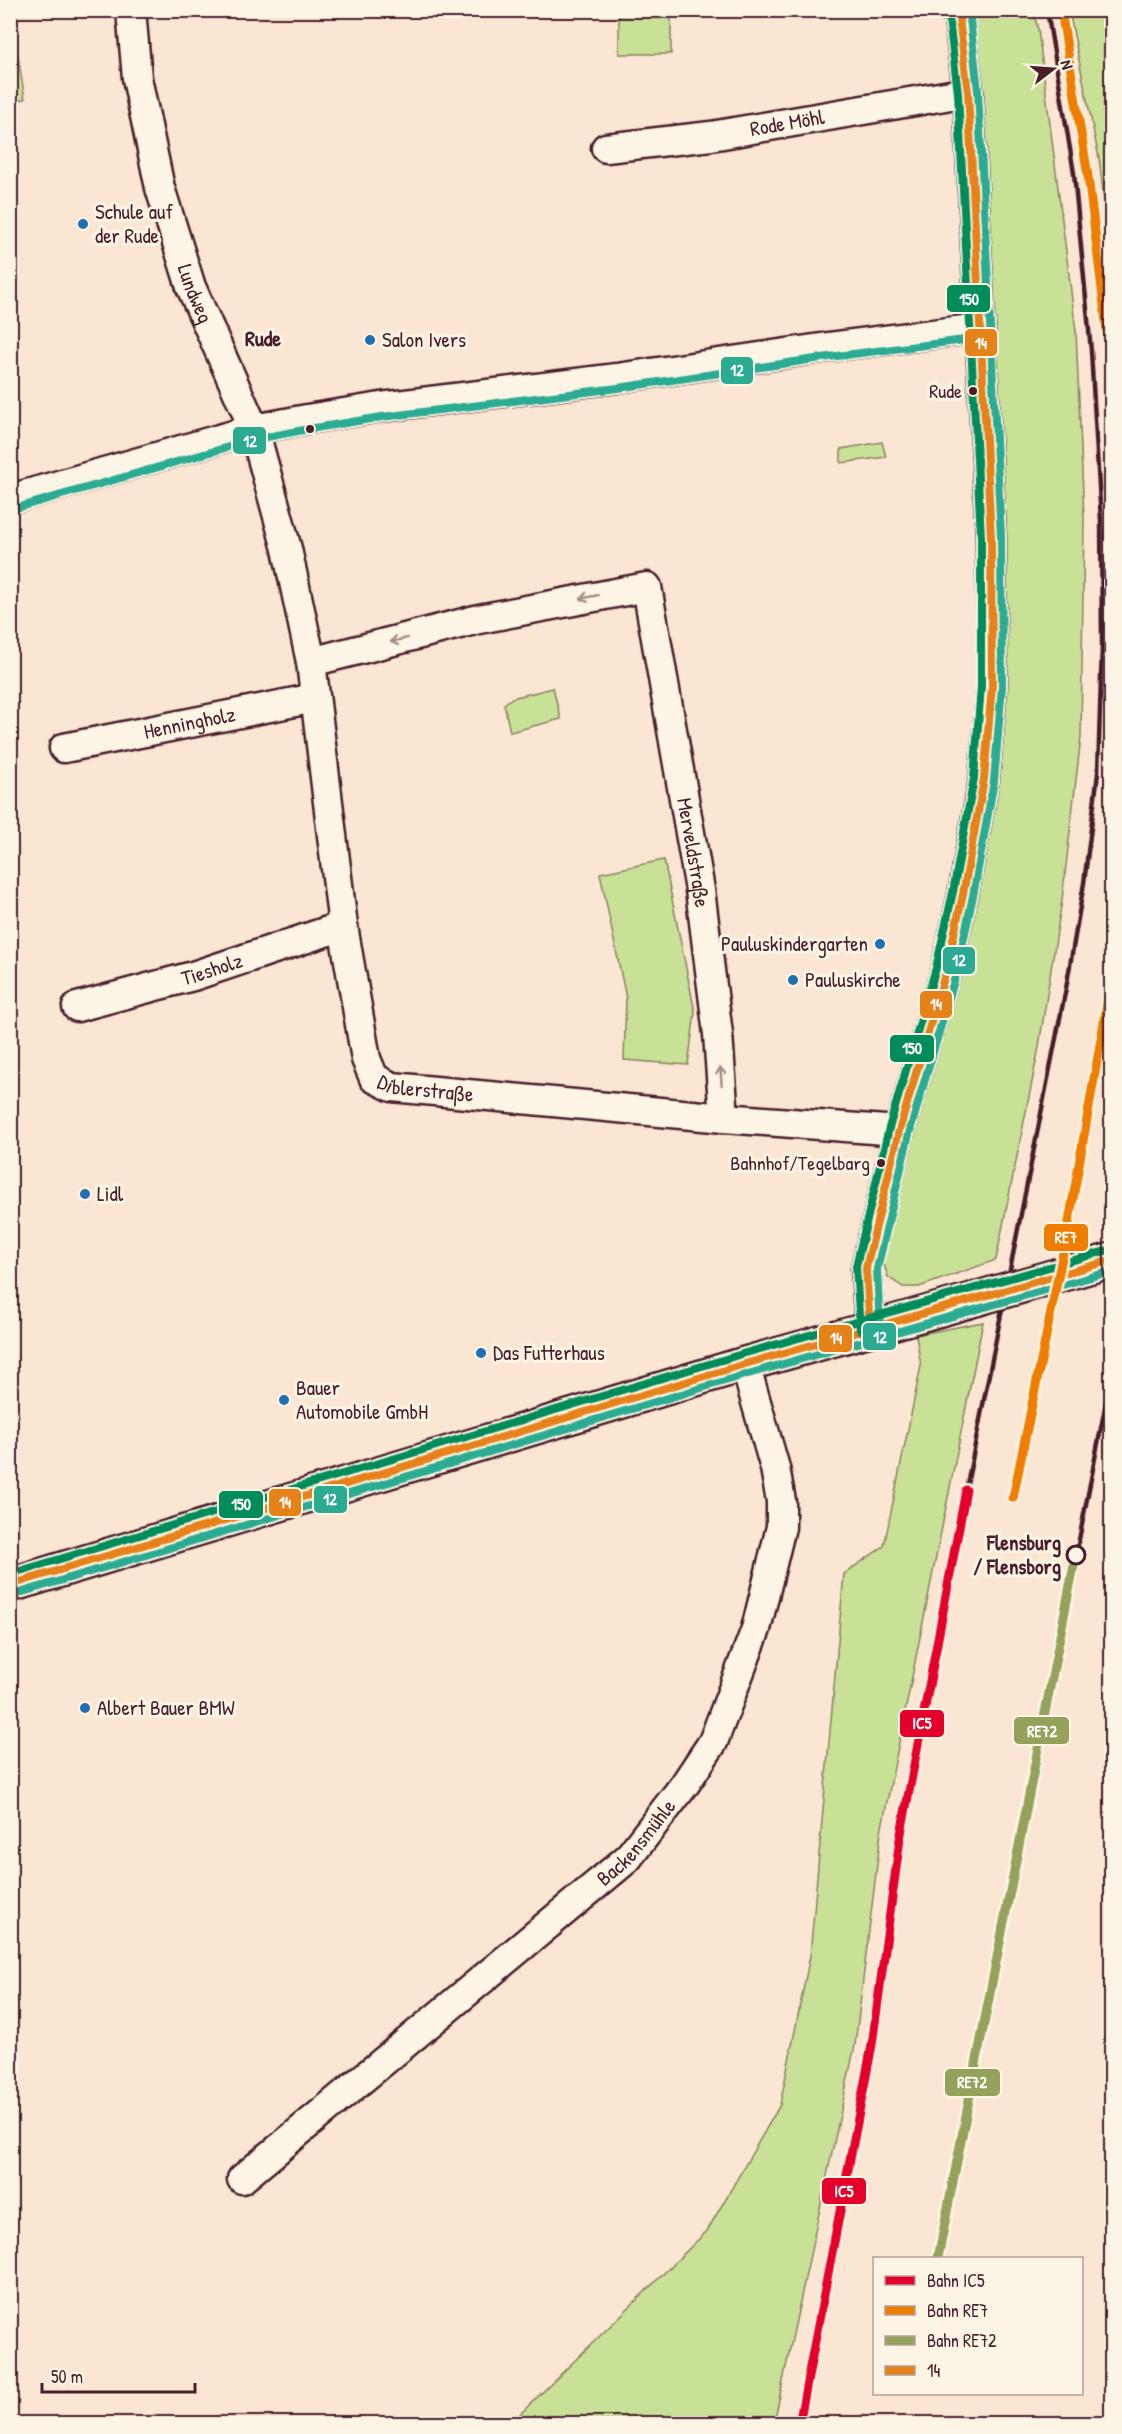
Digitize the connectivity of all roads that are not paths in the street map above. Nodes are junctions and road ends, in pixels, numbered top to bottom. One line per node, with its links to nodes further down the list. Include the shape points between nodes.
1 (131, 10): 6 (street, Lundweg, via 137,78 160,188 191,287)
2 (958, 10): 3 (street)
3 (968, 92): 4 (street, Rode Möhl, via 711,136); 5 (street)
4 (606, 148)
5 (980, 328): 6 (street, via 381,407); 14 (street, via 993,598 992,686 984,779 946,971)
6 (254, 429): 7 (street); 8 (street, Diblerstraße, via 287,549)
7 (10, 499)
8 (311, 662): 9 (street, Diblerstraße); 13 (street, Merveldstraße, one-way to 8, via 700,890 647,587 487,618)
9 (315, 698): 10 (street, Henningholz); 11 (street, Diblerstraße)
10 (64, 748)
11 (344, 926): 12 (street, Tiesholz, via 193,976); 13 (street, Diblerstraße, via 366,1059 374,1078 392,1087)
12 (77, 1007)
13 (724, 1118): 14 (street, Diblerstraße)
14 (899, 1131): 16 (street, via 866,1268)
15 (1112, 1260): 16 (main road, bridge)
16 (870, 1329): 17 (main road)
17 (745, 1364): 18 (main road); 19 (street, Backensmühle, via 775,1468 781,1527 756,1629 713,1742 627,1859)
18 (10, 1585)
19 (242, 2179)

